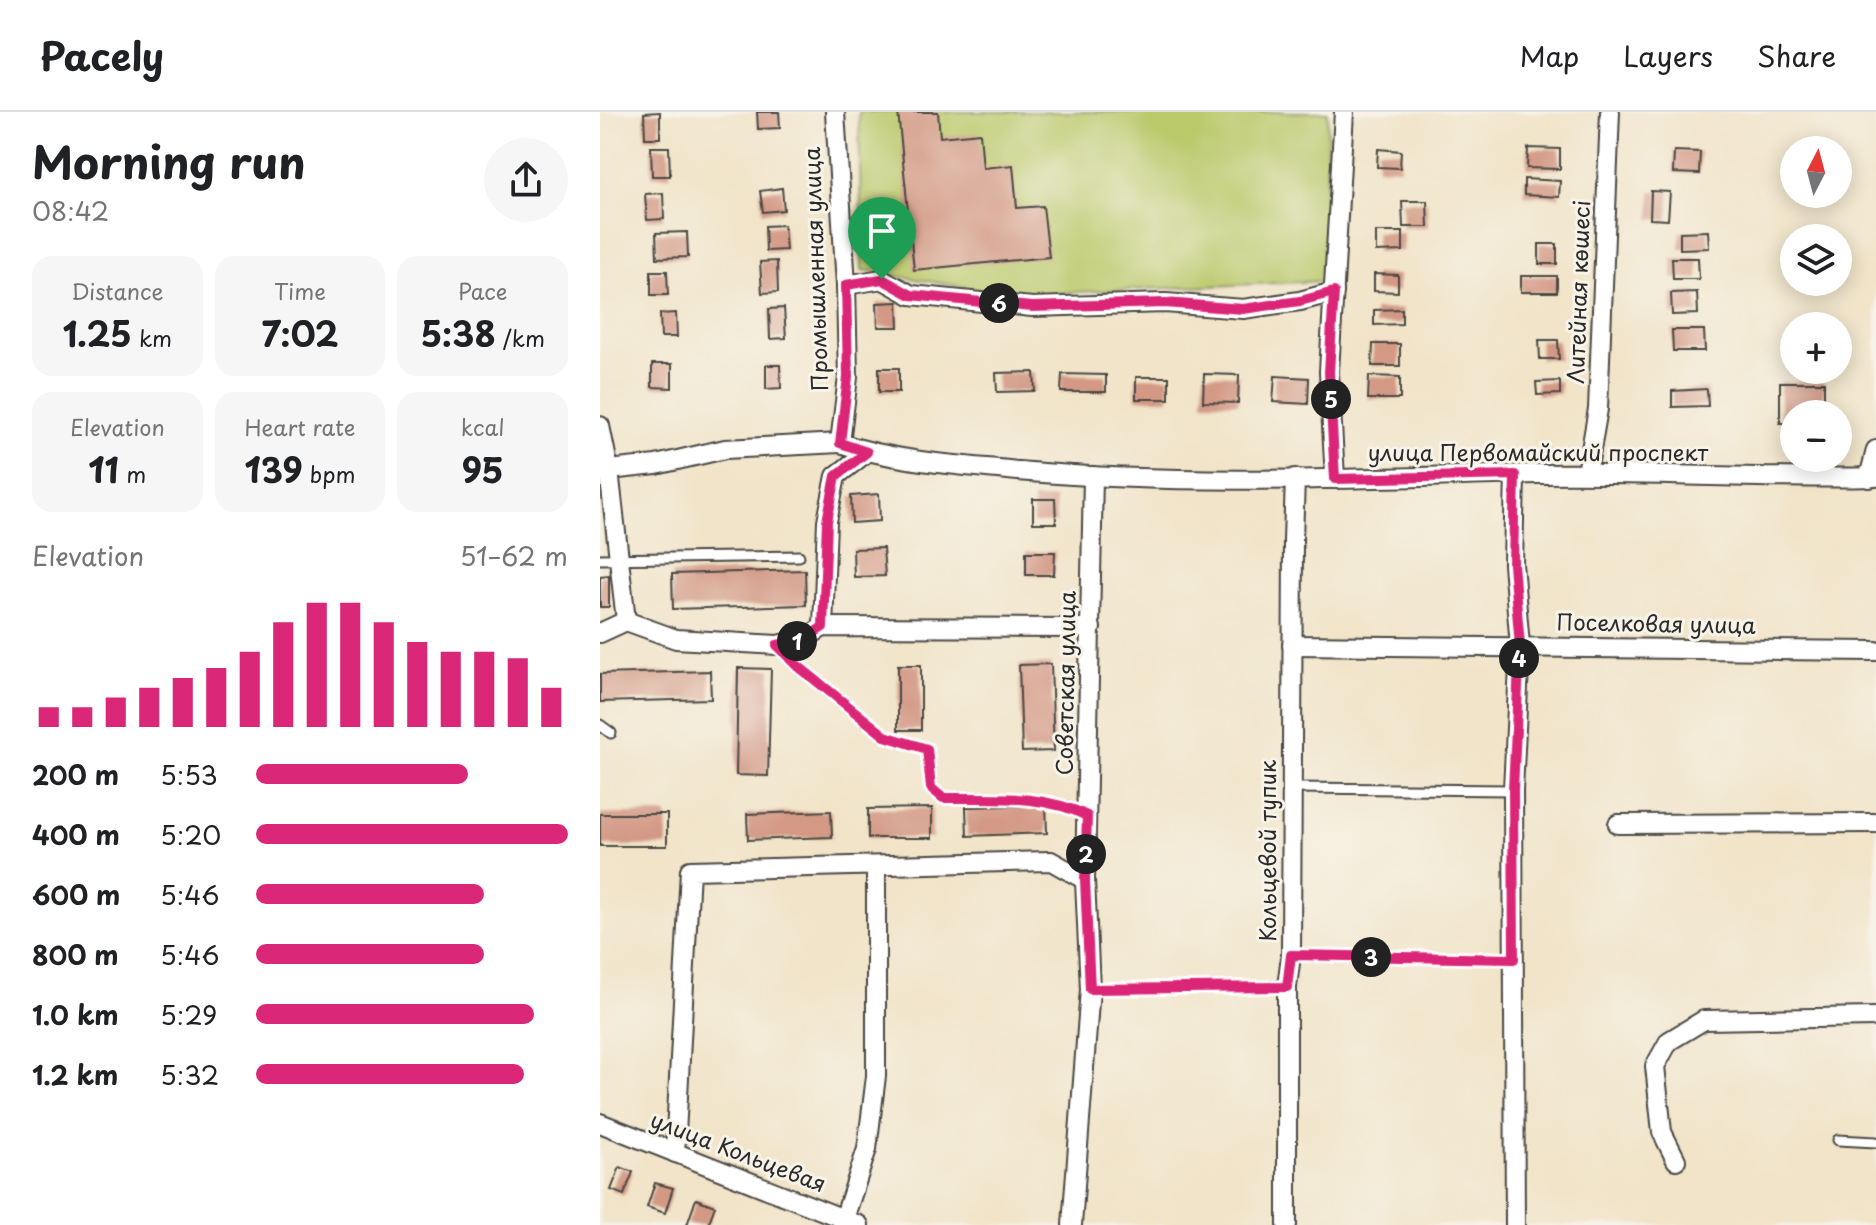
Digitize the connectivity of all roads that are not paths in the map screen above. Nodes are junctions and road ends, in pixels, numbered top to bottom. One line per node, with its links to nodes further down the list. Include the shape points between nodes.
1 (835, 112): 4 (street, Промышленная улица)
2 (1344, 112): 5 (street)
3 (1610, 112): 11 (street, Литейная көшесі, via 1598,409)
4 (846, 285): 5 (street, via 882,279 911,295 1032,307 1165,303 1243,309); 7 (street, Промышленная улица, via 848,377)
5 (1334, 292): 16 (street, via 1329,372)
6 (600, 426): 10 (street)
7 (840, 443): 9 (street); 10 (street, via 725,449)
8 (1876, 450): 15 (street)
9 (867, 452): 13 (street, улица Первомайский проспект); 21 (street, via 836,476 827,521)
10 (609, 470): 19 (street)
11 (1587, 473): 12 (street, улица Первомайский проспект); 15 (street, улица Первомайский проспект)
12 (1515, 475): 16 (street, улица Первомайский проспект); 26 (street, via 1513,564)
13 (1093, 476): 14 (street, улица Первомайский проспект); 22 (street, Советская улица)
14 (1295, 478): 16 (street, улица Первомайский проспект); 25 (street, Кольцевой тупик)
15 (1873, 478)
16 (1335, 479)
17 (799, 556): 19 (lane)
18 (600, 559): 19 (lane)
19 (619, 559): 20 (street)
20 (626, 621): 23 (street); 24 (street, via 676,639)
21 (823, 627): 22 (street); 24 (street, via 803,640)
22 (1091, 628): 32 (street, Советская улица)
23 (600, 633)
24 (777, 645): 32 (lane, via 885,736 927,749 931,788 943,798 1039,800)
25 (1292, 645): 26 (street, Поселковая улица); 30 (street, Кольцевой тупик)
26 (1520, 646): 27 (street, Поселковая улица); 31 (street)
27 (1876, 651)
28 (600, 725): 29 (lane)
29 (611, 733)
30 (1293, 788): 31 (lane); 37 (street, Кольцевой тупик)
31 (1513, 790): 38 (street)
32 (1087, 816): 36 (street, Советская улица)
33 (1876, 823): 34 (street)
34 (1618, 824)
35 (876, 867): 36 (street, via 1051,861); 45 (street, via 690,870); 47 (street, via 876,1076)
36 (1085, 880): 40 (street, Советская улица)
37 (1291, 955): 38 (lane); 39 (street, Кольцевой тупик)
38 (1514, 959): 50 (street)
39 (1287, 987): 40 (lane); 49 (street, Кольцевой тупик)
40 (1090, 989): 48 (street, Советская улица)
41 (1876, 1017): 46 (street, via 1704,1020 1669,1041 1655,1066 1662,1132)
42 (600, 1123): 45 (street, улица Кольцевая)
43 (1838, 1140): 44 (lane)
44 (1876, 1142)
45 (675, 1153): 47 (street, улица Кольцевая)
46 (1676, 1160)
47 (852, 1222)
48 (1072, 1225)
49 (1287, 1225)
50 (1515, 1225)

